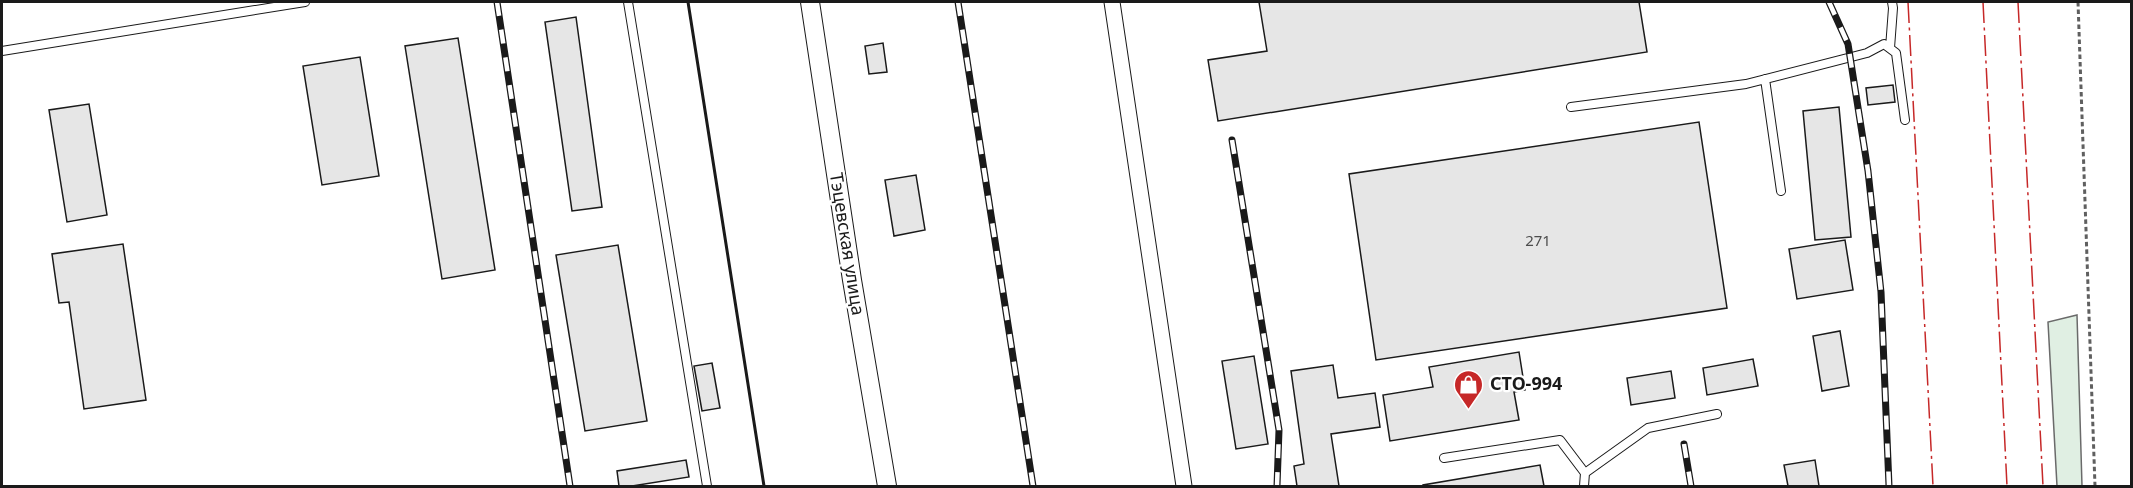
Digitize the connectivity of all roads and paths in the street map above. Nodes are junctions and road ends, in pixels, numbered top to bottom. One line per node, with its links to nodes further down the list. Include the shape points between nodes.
1 (305, 2): 8 (lane)
2 (628, 2): 16 (lane)
3 (810, 2): 17 (street, Тэцевская улица)
4 (1112, 2): 18 (street)
5 (1892, 2): 7 (lane)
6 (2078, 2): 20 (path)
7 (1890, 48): 9 (lane, via 1884,44 1867,53); 11 (lane, via 1896,53)
8 (2, 51)
9 (1766, 79): 10 (lane); 12 (lane)
10 (1571, 107)
11 (1905, 120)
12 (1781, 191)
13 (1717, 414): 15 (lane, via 1648,428)
14 (1444, 458): 15 (lane, via 1560,440)
15 (1585, 473): 19 (lane)
16 (706, 486)
17 (887, 486)
18 (1184, 486)
19 (1584, 486)
20 (2095, 486)

